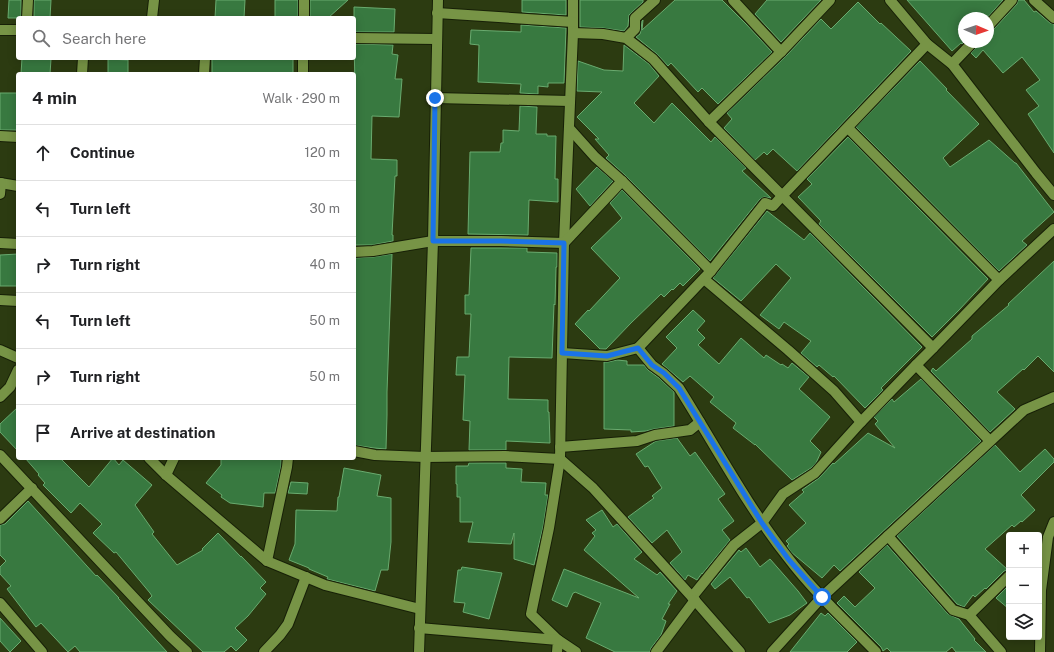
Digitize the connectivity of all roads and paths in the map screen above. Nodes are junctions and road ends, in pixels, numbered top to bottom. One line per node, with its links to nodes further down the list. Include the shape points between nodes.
1 (28, 0): 13 (street)
2 (154, 0): 14 (street)
3 (304, 0): 15 (street)
4 (438, 0): 12 (street)
5 (573, 0): 18 (street)
6 (655, 0): 23 (street, via 635,18 635,29)
7 (733, 0): 27 (street)
8 (830, 0): 27 (street)
9 (890, 0): 25 (street)
10 (1012, 0): 17 (street)
11 (1034, 0): 16 (street)
12 (437, 14): 18 (street); 24 (street)
13 (27, 16)
14 (152, 16)
15 (304, 16)
16 (1054, 18)
17 (994, 20)
18 (573, 22): 21 (street)
19 (0, 30): 20 (street)
20 (16, 30)
21 (573, 33): 23 (street); 36 (street)
22 (356, 38): 24 (street)
23 (626, 38): 37 (street, via 653,59)
24 (436, 39): 35 (street)
25 (927, 44): 31 (street); 39 (street)
26 (967, 48): 31 (street)
27 (781, 52): 37 (street)
28 (83, 60): 32 (street)
29 (205, 60): 33 (street)
30 (303, 60): 34 (street)
31 (952, 64): 46 (street)
32 (82, 72)
33 (204, 72)
34 (303, 72)
35 (435, 98): 36 (street); 49 (street)
36 (570, 101): 38 (street)
37 (709, 122): 47 (street)
38 (569, 128): 42 (street, via 595,157); 51 (street)
39 (848, 128): 47 (street); 55 (street)
40 (0, 136): 41 (street)
41 (16, 137)
42 (622, 181): 51 (street); 54 (street)
43 (0, 183): 44 (street); 45 (street)
44 (16, 186)
45 (0, 194)
46 (1054, 195)
47 (782, 196): 54 (street, via 773,206 765,203); 59 (street)
48 (1054, 229): 55 (street)
49 (433, 241): 51 (street); 53 (street); 73 (street)
50 (0, 243): 52 (street)
51 (564, 243): 61 (street)
52 (16, 244)
53 (356, 252)
54 (707, 275): 58 (street); 68 (street, via 834,391)
55 (999, 280): 59 (street)
56 (0, 300): 57 (street)
57 (16, 301)
58 (638, 348): 61 (street, via 607,356); 67 (street, via 652,365 679,388)
59 (933, 348): 63 (street)
60 (0, 350): 62 (street)
61 (562, 353): 70 (street)
62 (16, 357)
63 (916, 365): 68 (street); 69 (street)
64 (16, 374): 65 (street, via 10,387)
65 (0, 397)
66 (1054, 397): 69 (street, via 1024,410)
67 (700, 422): 70 (street, via 690,430 654,435 637,441); 82 (street)
68 (862, 422): 82 (street, via 815,473 783,494)
69 (990, 441): 83 (street)
70 (560, 447): 74 (street)
71 (356, 451): 73 (street, via 375,455)
72 (0, 455): 79 (street)
73 (426, 457): 74 (street, via 505,456); 92 (street)
74 (560, 459): 90 (street, via 593,488); 95 (street, via 531,614)
75 (151, 460): 78 (street)
76 (173, 460): 78 (street)
77 (288, 460): 86 (street)
78 (166, 475): 86 (street)
79 (32, 488): 80 (street); 97 (street)
80 (0, 519)
81 (1054, 522): 84 (street)
82 (762, 523): 89 (street, via 789,560); 90 (street, via 734,545)
83 (888, 536): 89 (street); 93 (street, via 953,610)
84 (1048, 537): 85 (street); 107 (street, via 1041,590)
85 (1042, 543)
86 (267, 561): 87 (street)
87 (306, 577): 92 (street, via 325,585); 98 (street, via 288,624)
88 (1006, 579): 93 (street)
89 (822, 597): 104 (street); 105 (street)
90 (693, 598): 102 (street); 103 (street)
91 (0, 604): 96 (street)
92 (420, 609): 94 (street)
93 (970, 615): 106 (street)
94 (420, 628): 95 (street); 99 (street)
95 (558, 640): 100 (street); 101 (street)
96 (41, 652)
97 (187, 652)
98 (264, 652)
99 (419, 652)
100 (558, 652)
101 (576, 652)
102 (656, 652)
103 (740, 652)
104 (772, 652)
105 (876, 652)
106 (1001, 652)
107 (1040, 652)

